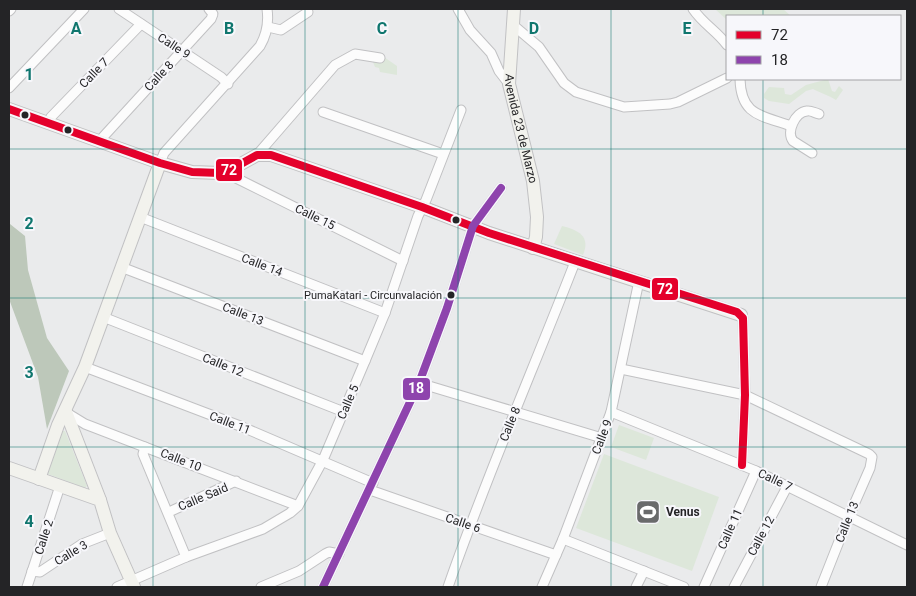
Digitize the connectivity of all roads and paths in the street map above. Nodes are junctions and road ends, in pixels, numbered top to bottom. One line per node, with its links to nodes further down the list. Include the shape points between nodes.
1 (84, 9): 19 (street)
2 (119, 9): 9 (street, Calle 9)
3 (209, 9): 13 (street, Calle 8, via 213,14 211,19)
4 (267, 9): 11 (street)
5 (458, 9): 18 (street, via 470,30 491,53)
6 (514, 9): 10 (street, Avenida 23 de Marzo)
7 (693, 9): 12 (street)
8 (308, 12): 11 (street, via 282,30)
9 (141, 24): 13 (street, Calle 9); 24 (street, Calle 7)
10 (513, 25): 15 (street, via 539,47 567,87 624,107 678,102); 18 (street, Avenida 23 de Marzo)
11 (268, 27): 17 (street, via 260,46)
12 (726, 44)
13 (182, 50): 17 (street, Calle 9); 26 (street, Calle 8)
14 (380, 58): 29 (street, via 355,54 335,66)
15 (726, 78)
16 (740, 80): 25 (street, via 743,101 750,110)
17 (228, 84): 30 (street, via 164,153)
18 (509, 84): 36 (street, Avenida 23 de Marzo, via 533,181 537,223)
19 (9, 88)
20 (9, 109): 24 (street)
21 (461, 110): 28 (street, Calle 5)
22 (323, 112): 28 (street)
23 (819, 114): 25 (street, via 804,111)
24 (48, 123): 26 (street)
25 (791, 126): 27 (street, via 791,139)
26 (101, 142): 30 (street)
27 (812, 153)
28 (443, 154): 33 (street, Calle 5)
29 (257, 155): 31 (street); 33 (street, via 271,155)
30 (160, 163): 31 (street, via 209,174); 34 (street)
31 (230, 170): 37 (street, Calle 15, via 236,178)
32 (501, 188): 35 (street)
33 (422, 208): 35 (street); 37 (street, Calle 5)
34 (140, 217): 39 (street); 41 (street, Calle 14)
35 (473, 226): 36 (street); 47 (street)
36 (533, 248): 38 (street)
37 (403, 261): 41 (street, Calle 5)
38 (575, 262): 40 (street); 51 (street, Calle 8)
39 (121, 267): 43 (street); 44 (street, Calle 13)
40 (639, 281): 42 (street); 46 (street, Calle 9)
41 (385, 313): 44 (street, Calle 5)
42 (741, 315): 48 (street)
43 (103, 318): 45 (street); 50 (street, Calle 12)
44 (365, 361): 50 (street, Calle 5)
45 (85, 367): 49 (street); 55 (street, Calle 11)
46 (621, 368): 48 (street); 52 (street, Calle 9)
47 (419, 383): 51 (street); 63 (street)
48 (745, 396): 56 (street); 67 (street, Calle 13, via 872,457)
49 (66, 412): 54 (street, Calle 10, via 85,424); 59 (street, via 58,425); 64 (street)
50 (344, 412): 55 (street, Calle 5)
51 (515, 412): 53 (street); 68 (street, Calle 8)
52 (611, 412): 53 (street, Calle 9); 56 (street, Calle 7)
53 (602, 438): 70 (street, Calle 9)
54 (146, 447): 60 (street, Calle 10); 66 (street, via 143,454)
55 (322, 460): 63 (street, Calle 11); 65 (street, Calle 5)
56 (742, 465): 57 (street, Calle 7)
57 (756, 471): 61 (street, Calle 7); 87 (street, Calle 11)
58 (10, 472): 59 (street)
59 (39, 479): 62 (street)
60 (236, 481): 65 (street, Calle 10); 66 (street, Calle Said)
61 (788, 485): 67 (street, Calle 7); 88 (street, Calle 12)
62 (60, 486): 64 (street); 75 (street, Calle 2)
63 (371, 487): 68 (street, Calle 6); 72 (street)
64 (100, 500): 69 (street)
65 (298, 506): 74 (street, Calle 5, via 263,529)
66 (169, 512): 74 (street)
67 (849, 516): 71 (street, Calle 7); 79 (street, Calle 13)
68 (469, 525): 73 (street, Calle 6); 83 (street, Calle 8)
69 (110, 533): 75 (street, Calle 3, via 82,544 40,572); 77 (street)
70 (563, 539): 73 (street, Calle 9); 76 (street)
71 (907, 545)
72 (339, 554): 78 (street, via 329,552); 82 (street)
73 (556, 556): 84 (street, Calle 9)
74 (186, 557): 77 (street, Calle 5)
75 (32, 571): 80 (street, Calle 2)
76 (644, 571): 85 (street); 86 (street)
77 (133, 584): 81 (street, Calle 5)
78 (266, 586)
79 (826, 586)
80 (27, 587)
81 (117, 587)
82 (323, 587)
83 (448, 587)
84 (542, 587)
85 (636, 587)
86 (684, 587)
87 (704, 587)
88 (734, 587)

